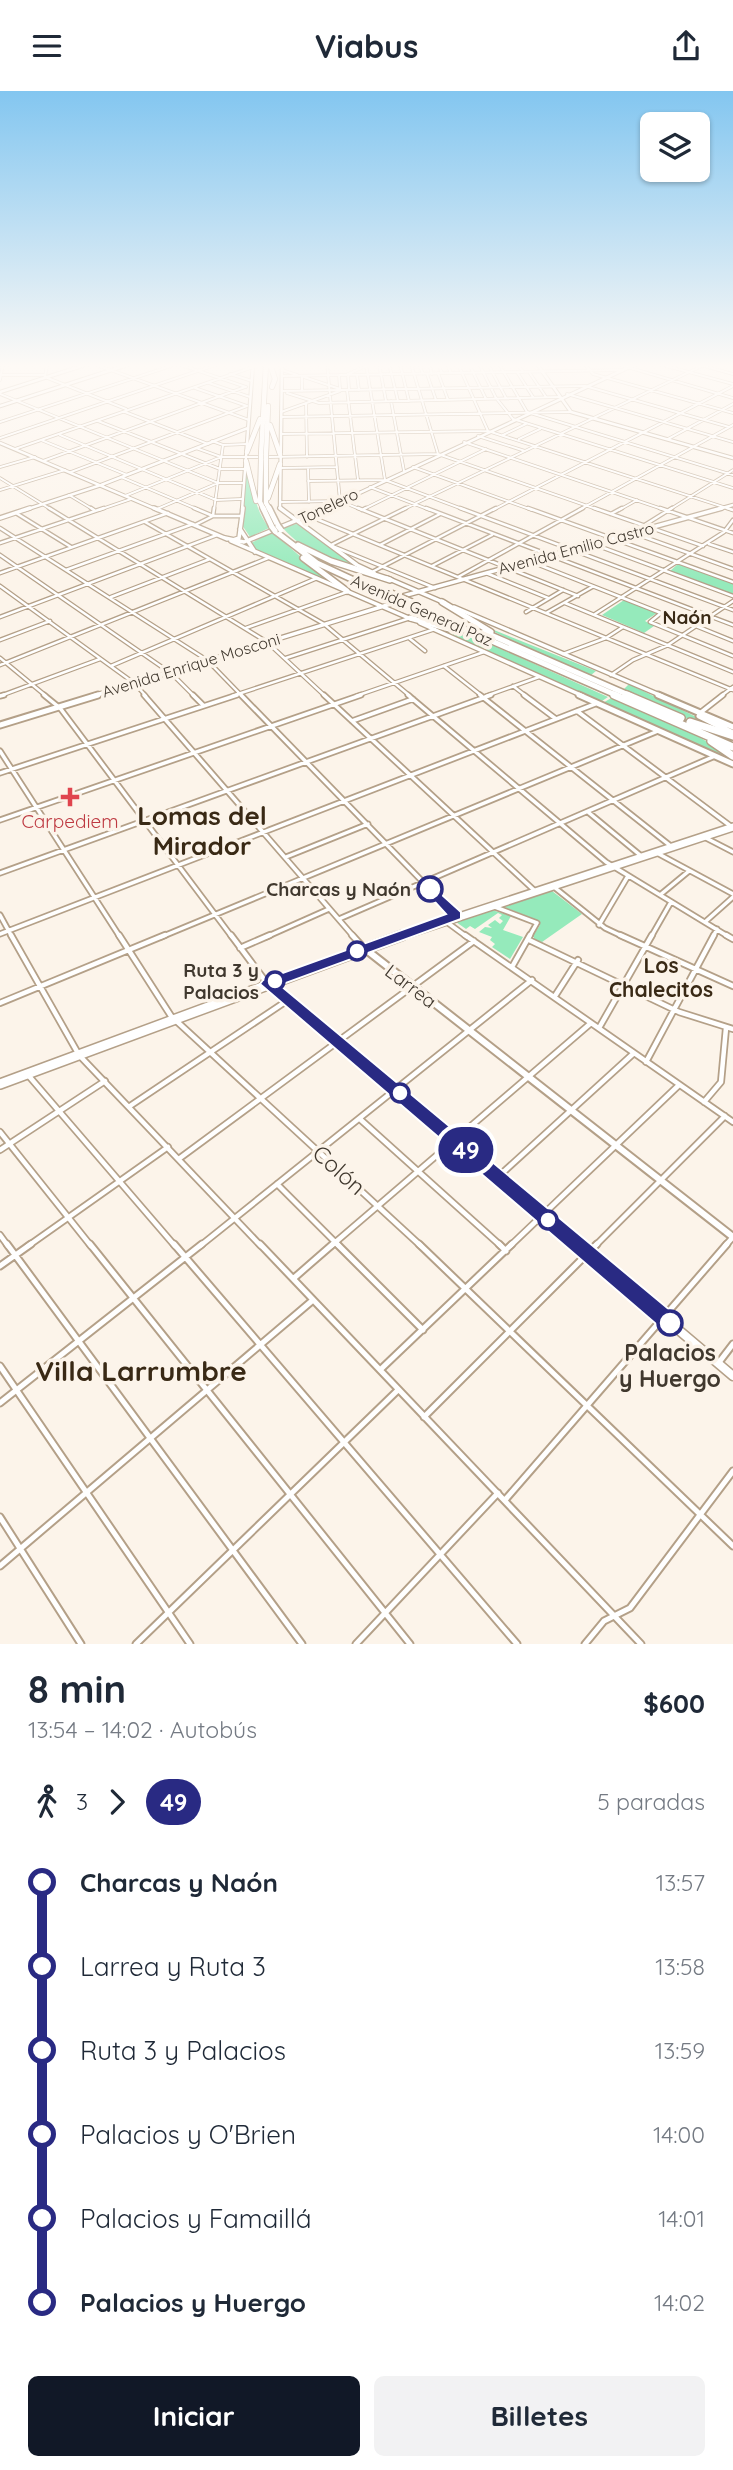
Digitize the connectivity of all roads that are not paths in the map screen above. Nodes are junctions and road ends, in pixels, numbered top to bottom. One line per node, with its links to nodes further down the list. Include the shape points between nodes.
1 (51, 436): 32 (street)
2 (64, 436): 41 (street)
3 (137, 436): 34 (street)
4 (166, 436): 34 (street)
5 (191, 436): 39 (street)
6 (228, 436): 39 (street)
7 (248, 436): 40 (street)
8 (256, 436): 61 (highway)
9 (265, 436): 62 (highway, Avenida General Paz)
10 (272, 436): 69 (highway)
11 (281, 436): 69 (street)
12 (307, 436): 63 (street)
13 (334, 436): 56 (street)
14 (352, 436): 57 (street)
15 (378, 436): 54 (street)
16 (398, 436): 55 (street)
17 (433, 436): 52 (street)
18 (477, 436): 35 (street, Tonelero)
19 (479, 436): 51 (street)
20 (505, 436): 33 (street)
21 (524, 436): 33 (street)
22 (553, 436): 43 (street)
23 (566, 436): 49 (street)
24 (606, 436): 36 (street)
25 (635, 436): 36 (street)
26 (659, 436): 31 (street)
27 (673, 436): 31 (street)
28 (712, 436): 44 (street)
29 (714, 436): 37 (street)
30 (106, 437): 41 (street); 47 (street)
31 (668, 439): 44 (street)
32 (41, 440): 46 (street); 50 (street)
33 (517, 440): 43 (street)
34 (151, 442): 47 (street); 53 (street)
35 (464, 442): 48 (street); 52 (street, Tonelero)
36 (624, 442): 49 (street); 64 (street)
37 (733, 442)
38 (1, 443): 46 (street, Avenida General Paz)
39 (210, 443): 42 (street); 45 (street)
40 (247, 444): 42 (street); 61 (street)
41 (85, 445): 50 (street); 59 (street)
42 (223, 445): 60 (street)
43 (535, 446): 51 (street); 71 (street)
44 (693, 447): 64 (street); 66 (street)
45 (197, 448): 53 (street); 60 (street)
46 (15, 449): 58 (street, Avenida General Paz)
47 (133, 449): 59 (street); 68 (street)
48 (486, 449): 65 (street); 70 (street)
49 (609, 450): 71 (street); 74 (street)
50 (69, 451): 67 (street); 72 (street)
51 (525, 451): 65 (street)
52 (438, 454): 55 (street); 70 (street); 77 (street, Tonelero)
53 (180, 455): 68 (street); 73 (street)
54 (381, 455): 55 (street); 57 (street); 97 (street)
55 (401, 455): 85 (street)
56 (335, 456): 57 (street); 63 (street); 76 (street)
57 (355, 456): 96 (street)
58 (35, 457): 67 (street, Avenida General Paz); 75 (street)
59 (112, 457): 72 (street); 81 (street)
60 (221, 457): 61 (street); 73 (street); 82 (street)
61 (246, 457): 62 (street); 79 (highway)
62 (263, 457): 69 (street); 140 (highway, Avenida General Paz, via 259,498)
63 (307, 457): 69 (street)
64 (674, 457): 74 (street); 88 (street)
65 (511, 458): 86 (street); 90 (street)
66 (733, 458)
67 (43, 461): 80 (street, Avenida General Paz)
68 (163, 461): 81 (street); 84 (street)
69 (280, 461): 78 (street); 125 (street); 140 (highway)
70 (460, 462): 86 (street); 89 (street)
71 (585, 462): 90 (street); 94 (street)
72 (96, 463): 87 (street); 92 (street)
73 (204, 464): 82 (street); 84 (street)
74 (660, 465): 94 (street); 100 (street)
75 (0, 467)
76 (337, 467): 78 (street); 99 (street)
77 (413, 467): 85 (street, Tonelero); 89 (street)
78 (308, 468): 98 (street)
79 (246, 469): 82 (street); 102 (street); 140 (highway, via 256,502)
80 (65, 470): 87 (street, Avenida General Paz); 105 (street)
81 (143, 470): 92 (street); 95 (street)
82 (220, 470): 101 (street)
83 (733, 470): 88 (street)
84 (187, 471): 95 (street); 101 (street)
85 (404, 471): 97 (street, Tonelero)
86 (486, 471): 103 (street); 109 (street)
87 (71, 473): 104 (street, Avenida General Paz)
88 (727, 474): 91 (street); 100 (street)
89 (435, 475): 103 (street); 108 (street)
90 (561, 475): 109 (street); 113 (street)
91 (733, 475)
92 (123, 477): 104 (street); 106 (street)
93 (0, 478): 105 (street)
94 (636, 478): 113 (street); 117 (street)
95 (166, 479): 106 (street); 112 (street)
96 (358, 480): 97 (street); 99 (street)
97 (385, 480): 107 (street, Tonelero); 108 (street)
98 (308, 481): 99 (street); 126 (street)
99 (338, 481): 124 (street)
100 (713, 482): 110 (street); 117 (street)
101 (218, 483): 102 (street); 112 (street); 121 (street)
102 (243, 483): 120 (street)
103 (460, 484): 118 (street); 127 (street)
104 (102, 485): 114 (street, Avenida General Paz); 116 (street)
105 (13, 486): 111 (street); 128 (street)
106 (146, 487): 114 (street); 123 (street)
107 (370, 487): 115 (street); 124 (street, Tonelero)
108 (407, 488): 115 (street); 118 (street)
109 (536, 488): 127 (street); 130 (street)
110 (733, 488)
111 (0, 490)
112 (198, 492): 121 (street); 123 (street)
113 (613, 492): 122 (street); 130 (street)
114 (125, 495): 119 (street, Avenida General Paz)
115 (392, 495): 129 (street); 135 (street)
116 (70, 496): 128 (street); 134 (street)
117 (690, 496): 132 (street); 136 (street)
118 (431, 497): 129 (street); 146 (street)
119 (132, 498): 133 (street, Avenida General Paz); 134 (street)
120 (242, 499): 121 (street); 144 (street)
121 (216, 500): 143 (street)
122 (637, 500): 136 (street); 142 (street)
123 (177, 501): 133 (street); 143 (street)
124 (340, 501): 126 (street); 135 (street); 145 (street, Tonelero)
125 (280, 502): 126 (street); 152 (street, Avenida General Paz, via 280,509)
126 (309, 502)
127 (509, 502): 146 (street); 151 (street)
128 (42, 505): 138 (street); 149 (street)
129 (417, 505): 141 (street); 150 (street)
130 (588, 505): 142 (street); 151 (street)
131 (733, 505): 132 (street, Avenida Emilio Castro)
132 (724, 507): 137 (street); 147 (street, Avenida Emilio Castro)
133 (157, 509): 139 (street, Avenida General Paz)
134 (95, 510): 149 (street)
135 (362, 510): 150 (street)
136 (666, 510): 147 (street); 156 (street)
137 (733, 510)
138 (17, 513): 148 (street); 161 (street)
139 (168, 513): 153 (street); 157 (street, Avenida General Paz)
140 (266, 513): 160 (highway, Avenida General Paz)
141 (441, 514): 155 (street); 163 (street)
142 (611, 514): 156 (street)
143 (214, 516): 144 (street); 157 (street)
144 (242, 516): 162 (street)
145 (309, 516): 152 (street, Tonelero); 168 (street)
146 (481, 516): 155 (street); 171 (street)
147 (688, 517): 158 (street, Avenida Emilio Castro); 164 (street)
148 (0, 519)
149 (68, 520): 161 (street); 173 (street)
150 (385, 520): 163 (street); 168 (street)
151 (560, 520): 171 (street); 174 (street)
152 (297, 521): 176 (street, Tonelero); 183 (street, Avenida General Paz)
153 (145, 522): 167 (street); 173 (street)
154 (732, 522): 164 (street)
155 (466, 524): 169 (street); 177 (street)
156 (642, 524): 158 (street); 165 (street)
157 (194, 525): 167 (street); 170 (street, Avenida General Paz)
158 (652, 527): 165 (street, Avenida Emilio Castro); 185 (street)
159 (0, 528): 172 (street)
160 (276, 528): 179 (highway, Avenida General Paz); 182 (highway, Avenida General Paz)
161 (42, 529): 172 (street); 187 (street)
162 (240, 529): 175 (street, via 239,538); 176 (street)
163 (410, 530): 177 (street); 184 (street)
164 (724, 530): 166 (street); 185 (street)
165 (632, 533): 174 (street, Avenida Emilio Castro); 193 (street)
166 (733, 533)
167 (166, 534): 186 (street); 189 (street)
168 (353, 534): 183 (street); 184 (street)
169 (493, 534): 180 (street); 190 (street)
170 (217, 535): 175 (street, Avenida General Paz); 186 (street)
171 (534, 536): 180 (street); 188 (street)
172 (15, 538): 178 (street); 197 (street)
173 (97, 538): 187 (street); 189 (street)
174 (612, 538): 181 (street, Avenida Emilio Castro); 202 (street)
175 (232, 540): 176 (street, Tonelero); 191 (street, Avenida General Paz)
176 (248, 540): 191 (main road)
177 (435, 540): 190 (street); 195 (street)
178 (0, 543)
179 (288, 543): 228 (highway); 234 (highway, Avenida General Paz, via 317,563)
180 (519, 544): 196 (street); 200 (street)
181 (593, 544): 188 (street, Avenida Emilio Castro); 210 (street)
182 (298, 545): 220 (highway); 234 (highway, Avenida General Paz)
183 (331, 545): 206 (street); 212 (street, Avenida General Paz)
184 (380, 545): 195 (street)
185 (705, 545): 192 (street); 193 (street)
186 (188, 546): 199 (street); 203 (street)
187 (72, 547): 197 (street)
188 (572, 549): 196 (street, Avenida Emilio Castro); 219 (street)
189 (118, 550): 203 (street); 209 (street)
190 (462, 550): 200 (street); 204 (street)
191 (255, 552): 198 (main road, Avenida General Paz)
192 (733, 552)
193 (691, 554): 202 (street); 208 (street)
194 (0, 555): 205 (street)
195 (404, 556): 204 (street); 206 (street)
196 (549, 556): 201 (street, Avenida Emilio Castro); 226 (street)
197 (46, 557): 205 (street); 209 (street)
198 (268, 558): 211 (street); 217 (main road, Avenida General Paz)
199 (210, 559): 211 (street); 216 (street)
200 (489, 561): 207 (street); 215 (street)
201 (529, 561): 207 (street, Avenida Emilio Castro); 224 (street)
202 (678, 562): 210 (street); 221 (street)
203 (140, 564): 216 (street); 222 (street)
204 (432, 566): 215 (street)
205 (16, 567): 213 (street); 231 (street)
206 (383, 567): 212 (street); 225 (street)
207 (507, 567): 214 (street, Avenida Emilio Castro); 227 (street)
208 (733, 569)
209 (66, 570): 222 (street)
210 (666, 570): 219 (street); 237 (street)
211 (234, 572): 229 (street); 232 (street)
212 (372, 572): 220 (street, Avenida General Paz)
213 (0, 573)
214 (486, 573): 218 (street, Avenida Emilio Castro); 238 (street)
215 (458, 577): 218 (street)
216 (162, 578): 229 (street); 236 (street)
217 (317, 579): 228 (main road, Avenida General Paz); 232 (street)
218 (465, 579): 225 (street, Avenida Emilio Castro); 245 (street)
219 (652, 579): 226 (street); 244 (street)
220 (390, 580): 230 (main road, Avenida General Paz)
221 (733, 582)
222 (87, 584): 231 (street); 236 (street)
223 (0, 586): 242 (street, Larrea)
224 (593, 586): 233 (street); 235 (street)
225 (435, 588): 230 (main road, Avenida Emilio Castro)
226 (637, 589): 235 (street); 252 (street)
227 (563, 590): 233 (street); 238 (street)
228 (348, 591): 243 (street, Avenida General Paz); 246 (street)
229 (186, 592): 249 (street); 254 (street)
230 (419, 592): 239 (main road, Avenida Emilio Castro); 240 (street, Avenida General Paz)
231 (58, 595): 242 (street); 258 (street)
232 (275, 596): 246 (street); 254 (street)
233 (578, 596): 241 (street)
234 (392, 597): 239 (highway, Avenida General Paz, bridge); 243 (street)
235 (622, 597): 251 (street); 264 (street, via 661,613 650,622)
236 (110, 598): 249 (street)
237 (733, 598): 244 (street)
238 (548, 599): 245 (street)
239 (407, 600): 279 (highway, Avenida General Paz)
240 (442, 602): 278 (street, Avenida General Paz); 279 (highway)
241 (565, 603): 250 (street); 251 (street)
242 (28, 606): 253 (street); 256 (street, Larrea)
243 (381, 606): 255 (street, Avenida General Paz); 257 (street, Avenida Enrique Mosconi)
244 (724, 607): 247 (street); 252 (street)
245 (533, 608): 248 (street); 250 (street)
246 (299, 610): 257 (street); 262 (street)
247 (733, 610)
248 (526, 612)
249 (133, 613): 258 (street); 268 (street)
250 (546, 613): 267 (street)
251 (594, 615): 261 (street)
252 (709, 616): 259 (street); 260 (street)
253 (0, 617)
254 (226, 617): 262 (street); 268 (street)
255 (410, 618): 263 (street, Avenida General Paz); 269 (street); 279 (highway)
256 (50, 621): 265 (street, Larrea); 270 (street)
257 (324, 624): 269 (street); 272 (main road, Avenida Enrique Mosconi)
258 (101, 625): 265 (street); 276 (street)
259 (733, 625)
260 (696, 626): 264 (street); 271 (street)
261 (623, 627): 267 (street); 273 (street)
262 (246, 628): 272 (street)
263 (435, 629): 266 (street); 275 (street, Avenida General Paz)
264 (683, 635): 273 (street); 281 (street)
265 (71, 637): 283 (street, Larrea); 286 (street)
266 (409, 638): 274 (street); 277 (street)
267 (606, 638): 278 (street); 280 (street)
268 (174, 639): 276 (street); 285 (street)
269 (344, 640): 277 (street); 284 (street)
270 (0, 641)
271 (733, 641)
272 (267, 642): 284 (street); 285 (street, Avenida Enrique Mosconi)
273 (668, 645): 280 (street); 291 (street)
274 (425, 651)
275 (484, 652): 289 (street); 294 (street, Avenida General Paz)
276 (142, 653): 288 (street); 290 (street)
277 (360, 654): 292 (street); 296 (street)
278 (563, 654): 293 (street, Avenida General Paz)
279 (530, 655): 315 (highway, Avenida General Paz)
280 (646, 655): 293 (street); 299 (street)
281 (733, 656)
282 (0, 658): 286 (street)
283 (101, 659): 288 (street, Larrea); 298 (street)
284 (286, 659): 292 (street)
285 (207, 660): 290 (main road, Avenida Enrique Mosconi); 300 (street)
286 (6, 663): 287 (street); 298 (street)
287 (0, 665)
288 (111, 666): 295 (street, Larrea)
289 (444, 666): 296 (street); 303 (street)
290 (170, 672): 295 (main road, Avenida Enrique Mosconi); 308 (street)
291 (733, 672)
292 (302, 674): 300 (street); 305 (street)
293 (611, 675): 301 (street, Avenida General Paz)
294 (539, 677): 297 (street); 306 (street, Avenida General Paz)
295 (134, 683): 307 (street, Avenida Enrique Mosconi); 312 (street, Larrea)
296 (395, 683): 304 (street); 305 (street)
297 (513, 686): 303 (street); 313 (street)
298 (33, 687): 302 (street); 307 (street)
299 (732, 689): 310 (street)
300 (240, 694): 308 (street); 317 (street)
301 (659, 696): 310 (street, Avenida General Paz); 321 (street)
302 (0, 697)
303 (484, 697): 311 (street); 319 (street)
304 (413, 699): 311 (street); 314 (street)
305 (334, 703): 314 (street); 317 (street)
306 (597, 703): 309 (street); 320 (street, Avenida General Paz)
307 (58, 706): 316 (street, Avenida Enrique Mosconi); 324 (street)
308 (204, 706): 312 (street)
309 (577, 711): 313 (street); 325 (street)
310 (700, 713): 318 (street, Avenida General Paz)
311 (432, 715): 322 (street); 327 (street)
312 (166, 719): 324 (street); 328 (street, Larrea)
313 (556, 719): 319 (street)
314 (352, 721): 322 (street)
315 (686, 723): 321 (highway); 323 (highway, Avenida General Paz); 330 (highway)
316 (0, 725)
317 (271, 726): 328 (street); 331 (street)
318 (733, 727)
319 (527, 730): 327 (street); 333 (street)
320 (658, 731): 325 (street); 329 (street, Avenida General Paz)
321 (733, 735)
322 (371, 738): 331 (street); 336 (street)
323 (733, 744)
324 (87, 745): 334 (street); 338 (street)
325 (622, 745): 333 (street); 337 (street)
326 (0, 751): 334 (street, Colón)
327 (475, 751): 336 (street); 339 (street)
328 (195, 752): 338 (street); 340 (street, Larrea)
329 (715, 756): 332 (street, Avenida General Paz); 337 (street)
330 (733, 756)
331 (306, 762): 340 (street); 342 (street)
332 (733, 764)
333 (572, 766): 339 (street); 341 (street)
334 (13, 769): 335 (street); 343 (street, Colón)
335 (0, 773)
336 (412, 775): 342 (street); 345 (street)
337 (664, 777): 341 (street); 350 (street)
338 (113, 781): 343 (street); 347 (street)
339 (519, 788): 345 (street); 349 (street)
340 (228, 789): 347 (street); 351 (street, Larrea)
341 (615, 800): 344 (street); 354 (street)
342 (345, 801): 348 (street); 351 (street)
343 (37, 807): 346 (street); 355 (street, Colón)
344 (588, 812): 349 (street); 360 (street)
345 (454, 815): 353 (street); 356 (street)
346 (0, 820)
347 (143, 821): 355 (street); 361 (street)
348 (368, 824): 353 (street); 359 (street)
349 (561, 824): 356 (street); 362 (street)
350 (733, 827): 352 (highway)
351 (264, 832): 359 (street, Larrea); 361 (street)
352 (704, 837): 354 (highway); 358 (street)
353 (386, 843): 366 (street); 367 (street)
354 (672, 847): 357 (highway)
355 (64, 850): 364 (street); 372 (street, Colón)
356 (495, 852): 367 (street); 369 (street)
357 (655, 852): 360 (highway); 363 (street)
358 (733, 852)
359 (286, 857): 366 (street, Larrea)
360 (642, 857): 362 (highway)
361 (177, 865): 372 (street); 376 (street)
362 (612, 866): 365 (street); 368 (highway)
363 (689, 871): 370 (street); 371 (street)
364 (0, 873)
365 (628, 876): 370 (street); 382 (street)
366 (303, 878): 375 (street, Larrea); 376 (street)
367 (425, 882): 378 (street); 379 (street)
368 (552, 885): 369 (highway); 382 (street)
369 (535, 891): 374 (highway)
370 (660, 895): 373 (street)
371 (733, 896): 381 (street)
372 (95, 897): 384 (street); 392 (street, Colón)
373 (671, 902): 381 (street); 389 (street)
374 (490, 905): 378 (highway); 387 (street, via 537,923)
375 (329, 908): 379 (street, Larrea); 390 (street)
376 (213, 914): 390 (street); 392 (street)
377 (0, 915): 384 (street)
378 (456, 916): 380 (highway)
379 (339, 919): 391 (street, Larrea)
380 (443, 920): 388 (street); 391 (highway)
381 (705, 922): 383 (street)
382 (599, 925): 389 (street)
383 (717, 929): 386 (street); 395 (street)
384 (9, 931): 385 (street); 400 (street)
385 (0, 935)
386 (733, 939)
387 (529, 940): 393 (street); 394 (street)
388 (474, 941): 394 (street); 401 (street)
389 (646, 947): 395 (street); 398 (street)
390 (240, 948): 397 (street)
391 (364, 948): 397 (highway); 401 (street, Larrea)
392 (130, 950): 400 (street); 406 (street, Colón)
393 (578, 960): 398 (street); 402 (street)
394 (512, 967): 396 (street)
395 (696, 970): 399 (street); 405 (street)
396 (532, 980): 402 (street); 411 (street)
397 (268, 984): 403 (street); 406 (highway)
398 (622, 986): 405 (street); 408 (street)
399 (733, 986)
400 (38, 987): 404 (street); 415 (street)
401 (414, 988): 411 (street, Larrea); 412 (street)
402 (555, 996): 407 (street)
403 (288, 1000): 412 (street); 413 (street)
404 (0, 1003)
405 (674, 1012): 409 (street); 416 (street)
406 (177, 1019): 413 (street, Colón); 415 (highway)
407 (591, 1023): 408 (street); 418 (street)
408 (599, 1028): 414 (street)
409 (726, 1028): 410 (street); 424 (street, via 721,1081)
410 (733, 1029)
411 (469, 1030): 418 (street, Larrea); 422 (street)
412 (340, 1043): 422 (street); 423 (street)
413 (212, 1051): 423 (street, Colón); 425 (street)
414 (634, 1053): 416 (street); 426 (street)
415 (79, 1055): 417 (highway); 419 (street)
416 (646, 1062): 421 (street)
417 (28, 1073): 420 (highway); 427 (street)
418 (529, 1076): 426 (street, Larrea); 432 (street)
419 (105, 1081): 425 (street); 427 (street)
420 (0, 1084)
421 (679, 1085): 424 (street); 434 (street)
422 (396, 1090): 429 (street); 432 (street)
423 (262, 1099): 437 (street, Colón); 438 (street)
424 (704, 1102): 428 (street)
425 (130, 1106): 435 (street)
426 (572, 1110): 434 (street, Larrea); 440 (street)
427 (59, 1111): 433 (street); 442 (street)
428 (725, 1116): 430 (street); 441 (street)
429 (361, 1120): 437 (street); 439 (street)
430 (733, 1122)
431 (0, 1132): 433 (street)
432 (455, 1140): 439 (street); 440 (street)
433 (9, 1144): 436 (street); 446 (street)
434 (617, 1146): 441 (street, Larrea); 445 (street)
435 (168, 1147): 438 (street); 442 (street)
436 (0, 1150)
437 (319, 1152): 443 (street); 444 (street, Colón)
438 (180, 1159): 447 (street)
439 (418, 1171): 444 (street); 451 (street)
440 (498, 1177): 445 (street)
441 (661, 1180): 449 (street, Larrea); 452 (street)
442 (119, 1182): 446 (street); 454 (street)
443 (277, 1184): 447 (street); 450 (street)
444 (378, 1205): 450 (street); 457 (street, Colón)
445 (542, 1215): 451 (street); 452 (street)
446 (66, 1218): 453 (street); 458 (street)
447 (236, 1219): 454 (street); 456 (street)
448 (0, 1235): 453 (street)
449 (733, 1237): 460 (street)
450 (335, 1242): 456 (street); 461 (street)
451 (506, 1251): 457 (street)
452 (589, 1254): 460 (street); 462 (street)
453 (15, 1255): 455 (street); 463 (street)
454 (185, 1259): 458 (street); 465 (street)
455 (0, 1266)
456 (294, 1278): 459 (street)
457 (466, 1290): 461 (street); 462 (street, Colón)
458 (133, 1300): 463 (street); 470 (street)
459 (313, 1300): 465 (street); 468 (street)
460 (664, 1318): 466 (street); 474 (street)
461 (423, 1330): 468 (street)
462 (510, 1332): 474 (street, Colón); 475 (street)
463 (78, 1342): 472 (street); 476 (street)
464 (733, 1344): 466 (street)
465 (260, 1345): 470 (street); 477 (street)
466 (718, 1363): 469 (street)
467 (0, 1366): 472 (street)
468 (380, 1370): 471 (street)
469 (733, 1375)
470 (205, 1389): 476 (street); 481 (street)
471 (399, 1389): 475 (street); 477 (street)
472 (16, 1391): 473 (street); 480 (street)
473 (0, 1403)
474 (588, 1406): 482 (street); 483 (street, Colón)
475 (424, 1417): 479 (street)
476 (150, 1439): 480 (street); 487 (street)
477 (344, 1443): 481 (street); 488 (street)
478 (733, 1471): 483 (street)
479 (498, 1493): 482 (street); 488 (street)
480 (87, 1494): 486 (street); 491 (street)
481 (290, 1496): 487 (street); 490 (street)
482 (505, 1501): 492 (street)
483 (700, 1514): 485 (street, Colón); 492 (street, via 630,1608)
484 (0, 1517): 486 (street)
485 (733, 1546)
486 (20, 1549): 489 (street); 493 (street)
487 (232, 1551): 491 (street); 496 (street)
488 (439, 1554): 490 (street); 499 (street)
489 (0, 1566)
490 (385, 1612): 497 (street); 498 (street)
491 (169, 1613): 494 (street); 495 (street)
492 (616, 1616): 500 (street, via 604,1621); 501 (street)
493 (81, 1644)
494 (136, 1644)
495 (190, 1644)
496 (302, 1644)
497 (356, 1644)
498 (410, 1644)
499 (517, 1644)
500 (585, 1644)
501 (641, 1644)

